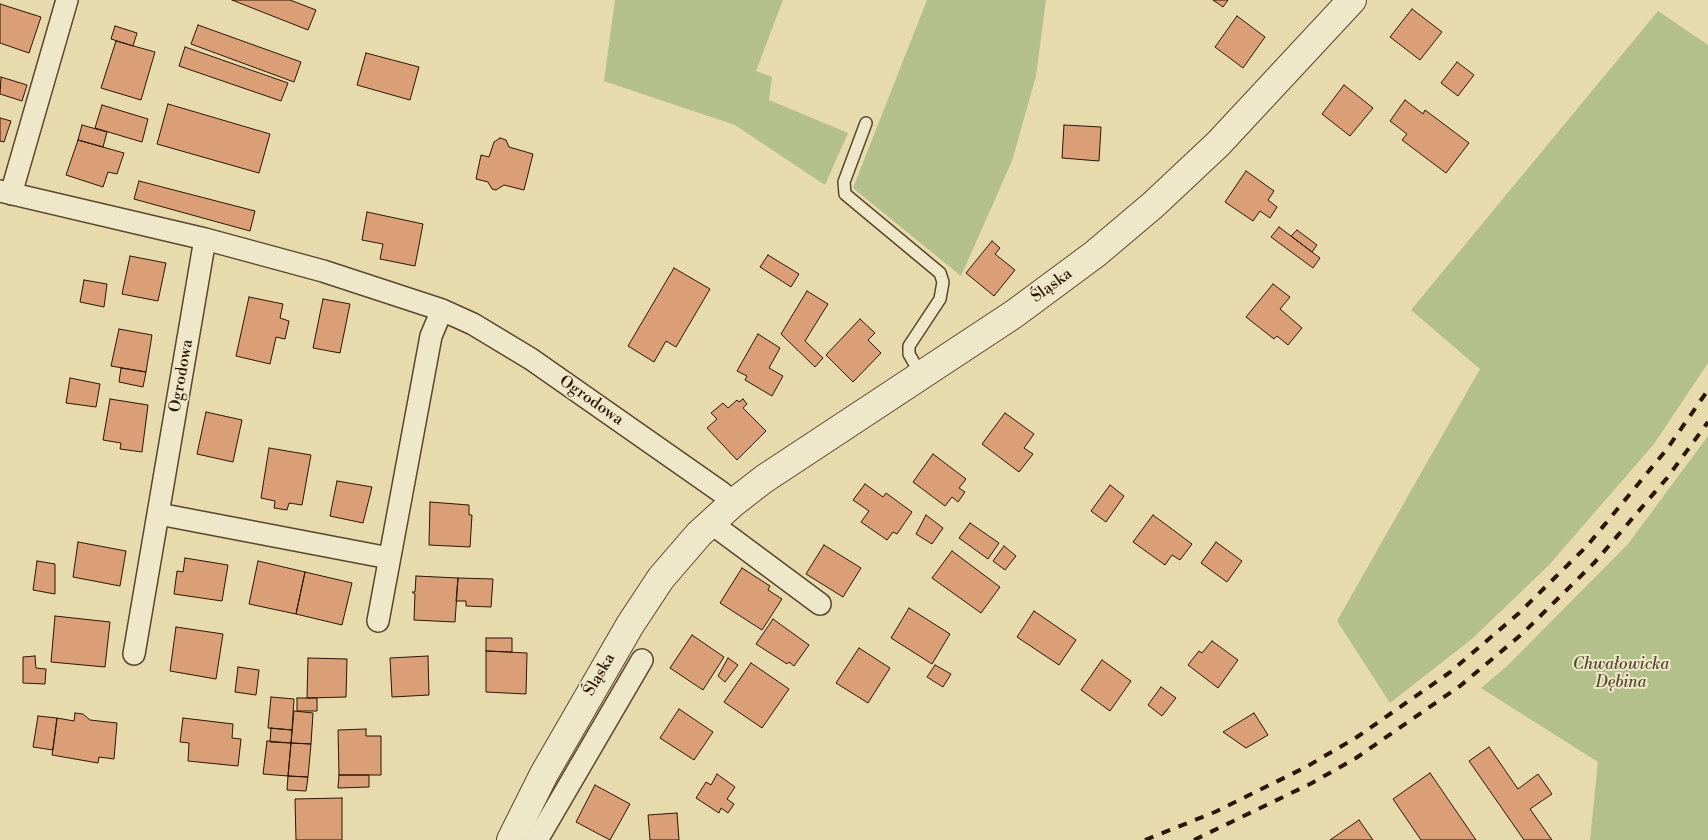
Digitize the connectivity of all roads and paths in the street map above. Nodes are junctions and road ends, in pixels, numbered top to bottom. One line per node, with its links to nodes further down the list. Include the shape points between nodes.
1 (67, 0): 4 (street, Ogrodowa)
2 (1352, 0): 7 (street, Śląska, via 1231,130 1153,205 1057,284)
3 (866, 123): 7 (lane, via 844,182 845,194 940,273 943,282 940,298 910,346 909,354)
4 (5, 193): 5 (street, Ogrodowa)
5 (205, 239): 6 (street, Ogrodowa, via 323,271); 9 (street, Ogrodowa)
6 (442, 310): 8 (street, Ogrodowa, via 473,324 531,360); 11 (street, via 431,336)
7 (922, 375): 8 (street, Śląska)
8 (733, 503): 10 (street, Śląska)
9 (159, 514): 11 (street); 14 (street, Ogrodowa)
10 (711, 523): 12 (street); 16 (street, Śląska, via 678,558 630,625)
11 (389, 558): 13 (street)
12 (820, 604)
13 (378, 621)
14 (134, 654)
15 (642, 660): 17 (street, Śląska)
16 (510, 840)
17 (537, 840)

